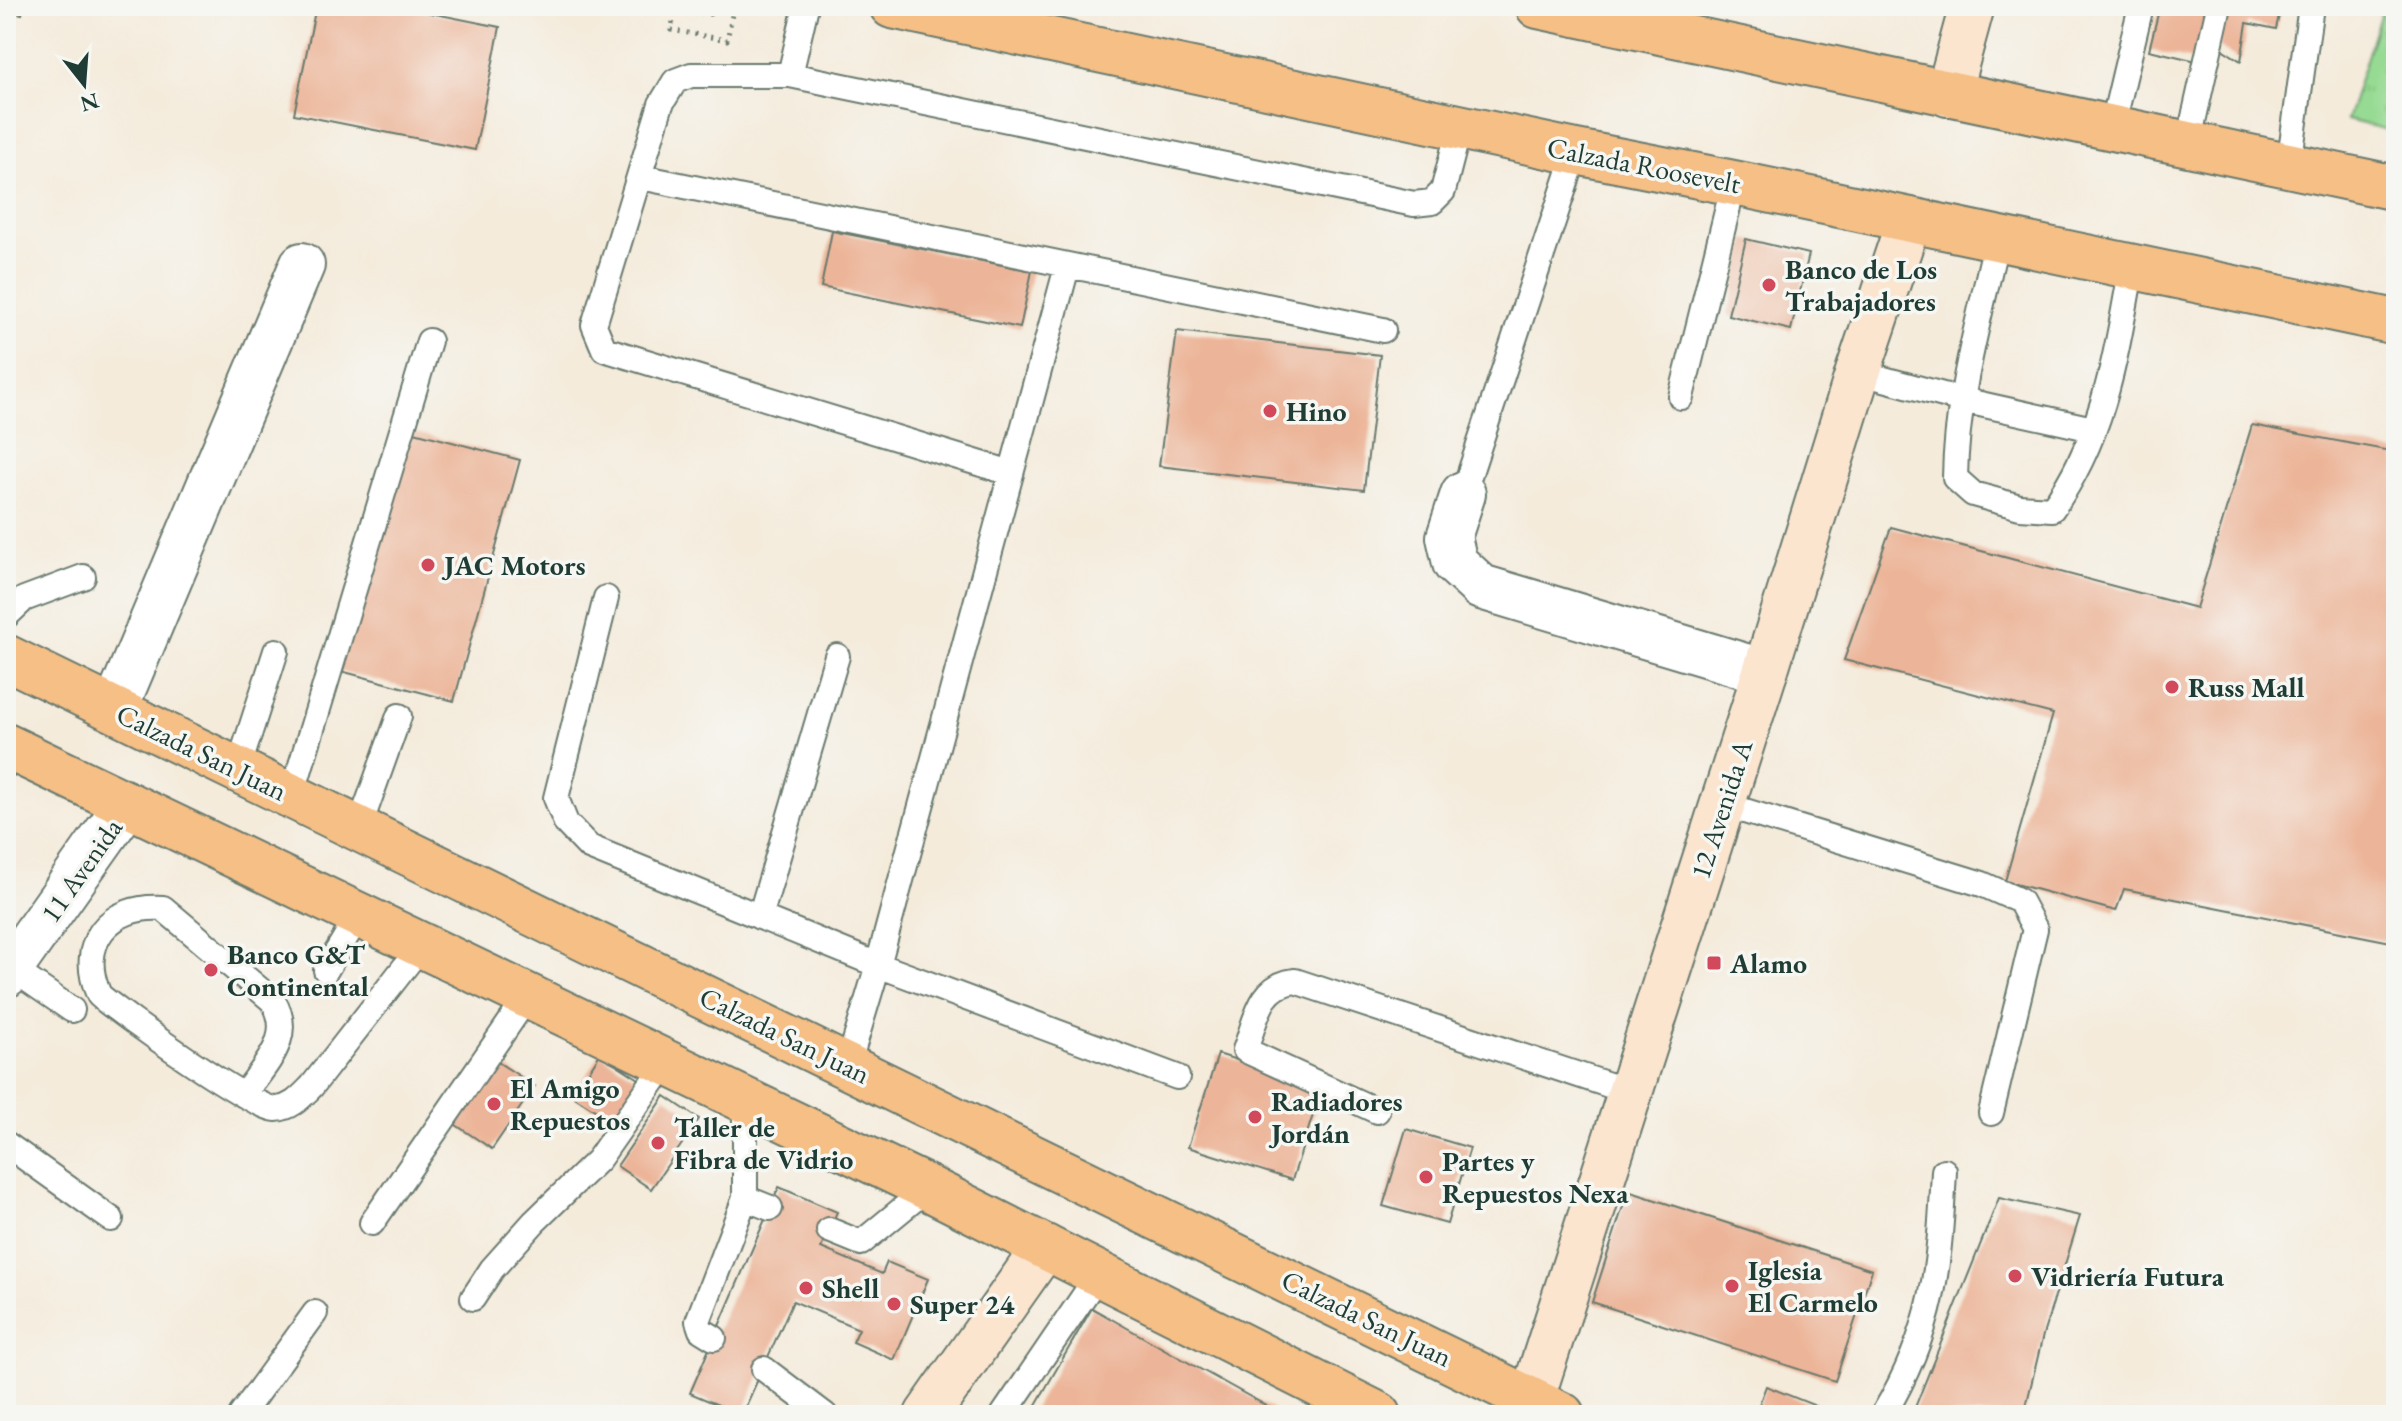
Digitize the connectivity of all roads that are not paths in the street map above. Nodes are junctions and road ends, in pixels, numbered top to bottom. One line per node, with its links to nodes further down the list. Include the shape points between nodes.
1 (806, 6): 8 (lane)
2 (892, 6): 10 (main road, Calzada Roosevelt)
3 (1538, 6): 9 (main road)
4 (1972, 6): 9 (street)
5 (2141, 6): 11 (lane)
6 (2219, 6): 12 (lane)
7 (2311, 6): 14 (lane)
8 (790, 75): 10 (lane, via 1414,204 1432,202 1443,191); 15 (lane, via 691,75 675,81 661,104)
9 (1948, 94): 11 (main road)
10 (1460, 125): 13 (main road, Calzada Roosevelt)
11 (2112, 128): 12 (main road)
12 (2188, 144): 14 (main road)
13 (1576, 152): 16 (main road, Calzada Roosevelt); 31 (lane)
14 (2289, 165): 17 (main road)
15 (641, 177): 22 (lane); 30 (lane, via 594,325 604,349)
16 (1734, 183): 18 (main road, Calzada Roosevelt); 27 (lane)
17 (2396, 188)
18 (1909, 220): 19 (main road, Calzada Roosevelt); 26 (street, 12 Avenida A)
19 (1997, 238): 21 (main road, Calzada Roosevelt); 28 (lane)
20 (302, 265): 39 (street)
21 (2132, 266): 23 (main road, Calzada Roosevelt); 29 (lane, via 2115,368)
22 (1067, 267): 24 (lane); 30 (lane)
23 (2396, 322)
24 (1383, 330)
25 (429, 341): 43 (lane)
26 (1858, 372): 28 (lane); 38 (street, 12 Avenida A)
27 (1681, 397)
28 (1962, 400): 29 (lane); 29 (lane, via 1955,478 1973,494 2020,507 2052,509 2076,471)
29 (2093, 429)
30 (1011, 473): 50 (lane)
31 (1463, 494): 38 (street, via 1449,537 1455,563 1481,587)
32 (83, 577): 34 (lane, via 24,599)
33 (606, 598): 48 (lane, via 556,798 566,823 589,847)
34 (6, 616)
35 (276, 651): 42 (lane)
36 (837, 656): 48 (lane)
37 (6, 657): 39 (main road, Calzada San Juan)
38 (1765, 672): 45 (street, 12 Avenida A)
39 (115, 709): 42 (main road, Calzada San Juan)
40 (399, 716): 46 (lane)
41 (6, 746): 44 (main road)
42 (238, 769): 43 (main road, Calzada San Juan)
43 (292, 795): 46 (main road, Calzada San Juan)
44 (127, 804): 47 (main road); 52 (street, 11 Avenida)
45 (1722, 804): 58 (street, 12 Avenida A); 62 (lane, via 1982,884 2020,901 2035,929)
46 (359, 828): 56 (main road, Calzada San Juan)
47 (359, 915): 49 (main road); 51 (lane)
48 (760, 917): 50 (lane)
49 (422, 945): 53 (main road); 59 (lane, via 292,1105 273,1109)
50 (878, 965): 56 (lane); 57 (lane)
51 (326, 970)
52 (8, 971): 54 (lane)
53 (528, 996): 55 (main road); 69 (lane)
54 (72, 1010)
55 (666, 1063): 60 (main road); 73 (lane, via 598,1160 534,1222)
56 (848, 1065): 77 (main road, Calzada San Juan)
57 (1177, 1077)
58 (1630, 1092): 61 (lane, via 1295,981 1273,988 1245,1050); 77 (street, 12 Avenida A)
59 (244, 1095): 59 (lane, via 99,995 90,961 94,943 108,924 129,910 163,908 273,1001 281,1014 282,1034)
60 (745, 1101): 65 (main road); 66 (lane)
61 (1377, 1111)
62 (1991, 1113)
63 (6, 1144): 68 (lane)
64 (1944, 1171): 83 (lane, via 1931,1306 1917,1349)
65 (928, 1188): 70 (lane, via 861,1243); 71 (main road)
66 (745, 1198): 67 (lane); 75 (lane, via 698,1321)
67 (770, 1208)
68 (111, 1219)
69 (372, 1223)
70 (829, 1230)
71 (1045, 1247): 72 (main road); 78 (street)
72 (1099, 1274): 81 (lane); 82 (main road)
73 (473, 1298)
74 (315, 1313): 79 (lane)
75 (714, 1338)
76 (764, 1369): 80 (lane)
77 (1547, 1407)
78 (936, 1412)
79 (241, 1415)
80 (825, 1415)
81 (1003, 1415)
82 (1379, 1415)
83 (1883, 1415)

